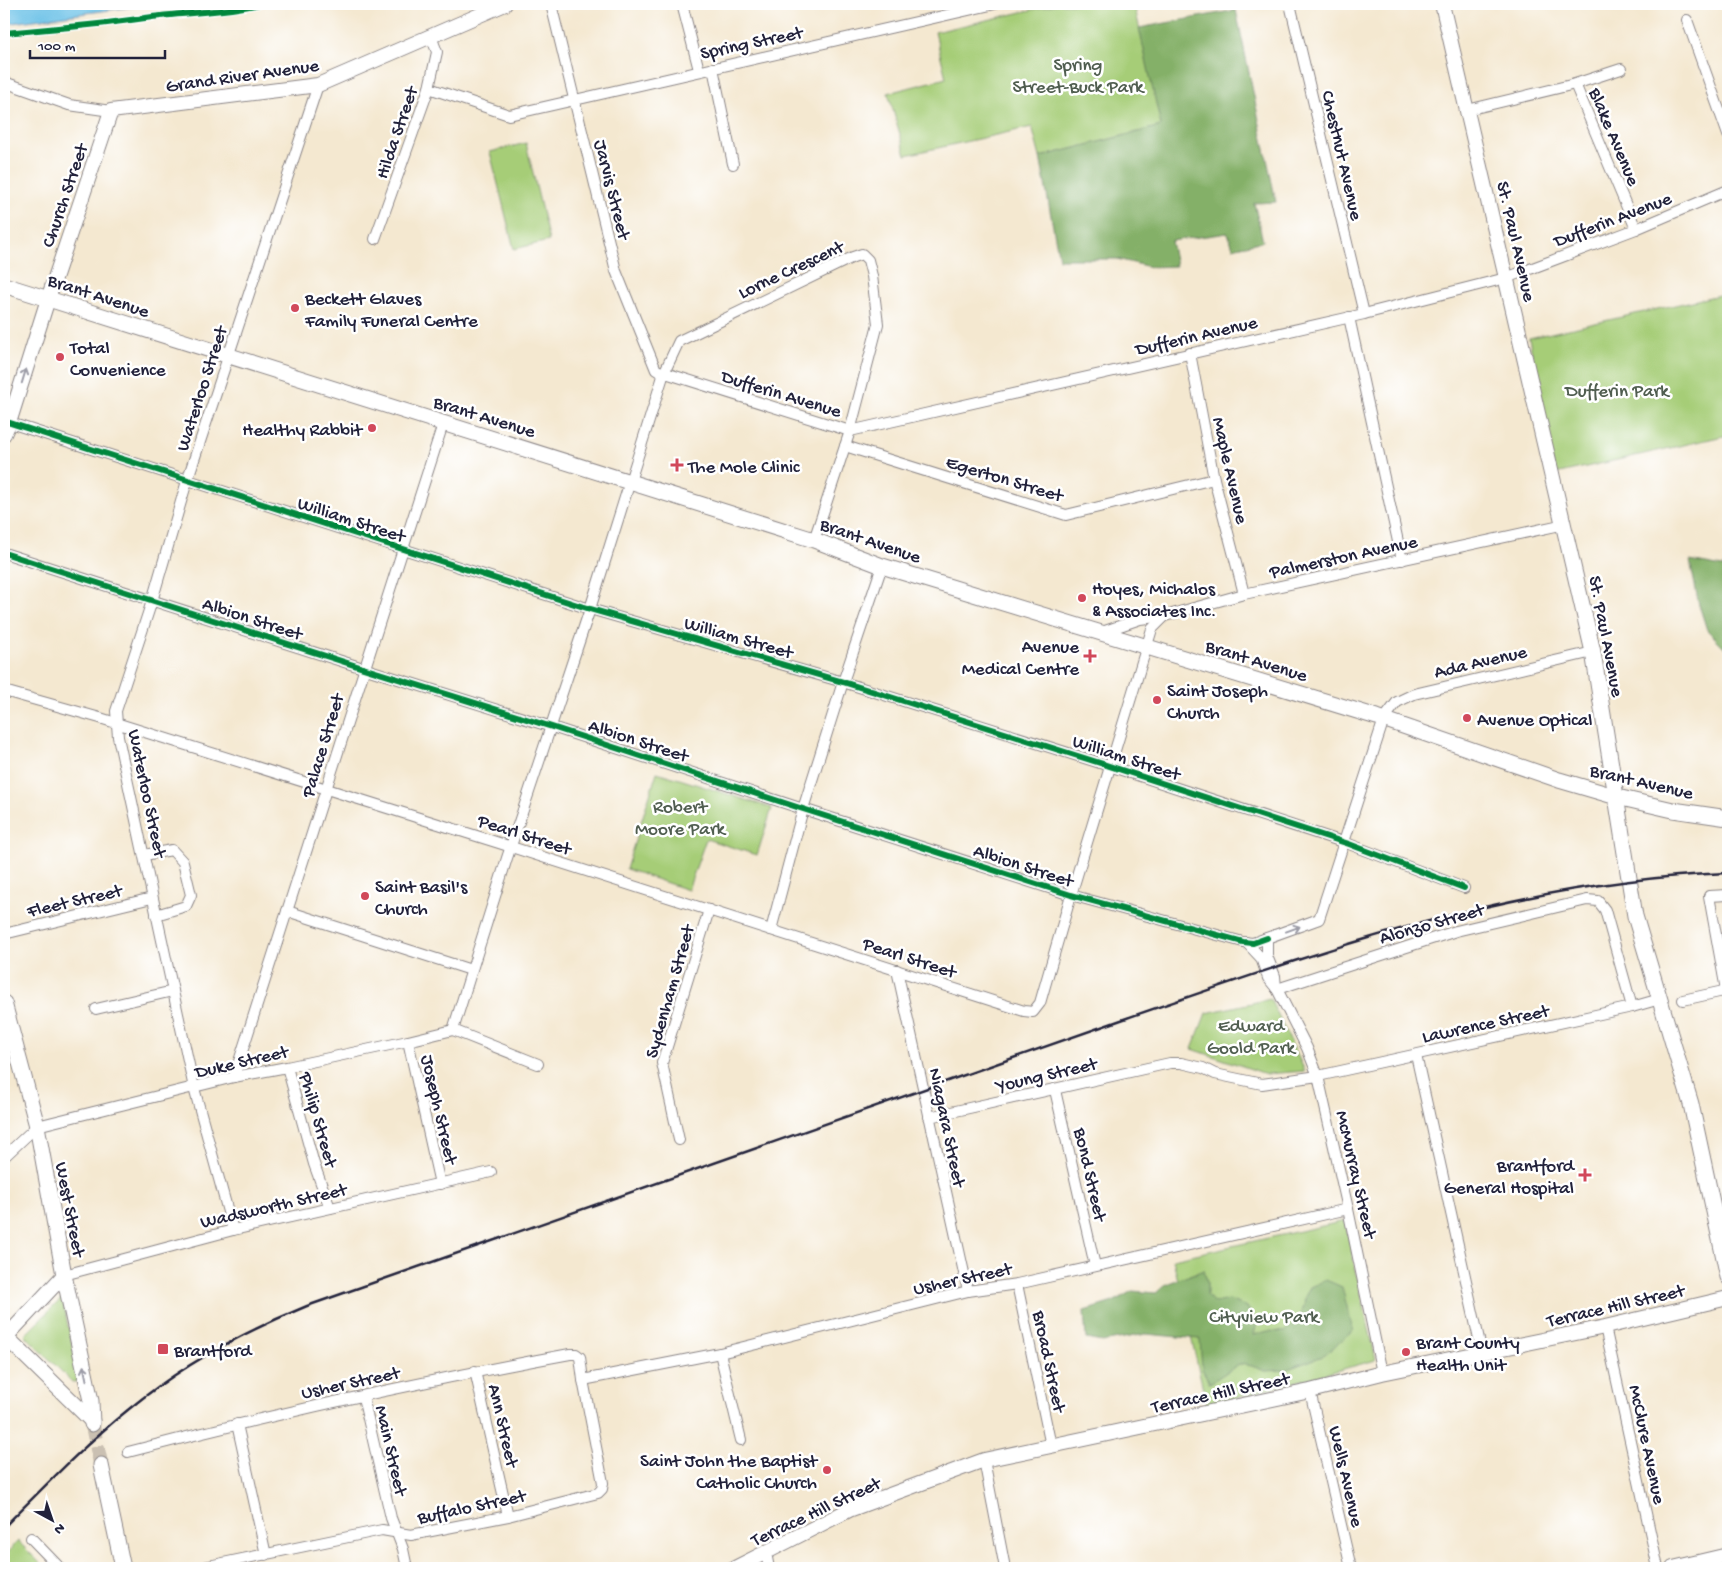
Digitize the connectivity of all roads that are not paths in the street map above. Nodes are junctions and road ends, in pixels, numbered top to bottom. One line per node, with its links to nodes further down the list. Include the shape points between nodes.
1 (506, 4): 8 (street, Grand River Avenue)
2 (551, 4): 16 (street, Jarvis Street)
3 (682, 4): 11 (street)
4 (995, 4): 9 (street, Spring Street)
5 (1290, 4): 27 (street, Chestnut Avenue)
6 (1442, 4): 17 (street, St. Paul Avenue)
7 (1687, 20): 19 (street)
8 (430, 36): 14 (street, Grand River Avenue); 15 (street, Hilda Street, via 437,52)
9 (713, 68): 11 (street, Spring Street); 20 (street)
10 (1621, 69): 13 (street, Blake Avenue)
11 (699, 70): 16 (street, Spring Street)
12 (4, 82): 18 (street, Grand River Avenue, via 69,105)
13 (1575, 84): 17 (street, Blake Avenue); 22 (street, Blake Avenue)
14 (318, 85): 18 (street, Grand River Avenue); 30 (street, Waterloo Street)
15 (429, 88): 16 (street, Spring Street, via 509,115); 23 (street, Hilda Street)
16 (574, 100): 31 (street, Jarvis Street, via 616,271 656,370)
17 (1467, 110): 24 (street, St. Paul Avenue)
18 (111, 111): 26 (street, Church Street)
19 (1728, 136)
20 (733, 164)
21 (1728, 190): 22 (street, Dufferin Avenue)
22 (1636, 229): 24 (street, Dufferin Avenue)
23 (376, 239)
24 (1506, 278): 27 (street, Dufferin Avenue); 39 (main road, St. Paul Avenue)
25 (4, 286): 26 (main road, Brant Avenue)
26 (48, 299): 30 (main road, Brant Avenue); 33 (street, Church Street, one-way to 26)
27 (1364, 314): 28 (street, Dufferin Avenue)
28 (1350, 317): 29 (street, Dufferin Avenue); 43 (street)
29 (1190, 353): 34 (street, Dufferin Avenue); 36 (street, Maple Avenue)
30 (229, 356): 32 (main road, Brant Avenue); 37 (street, Waterloo Street)
31 (664, 373): 34 (street, Dufferin Avenue); 34 (street, Lorne Crescent, via 679,341 862,254 868,260 872,276 878,324); 38 (street, Lorne Crescent)
32 (443, 424): 38 (main road, Brant Avenue); 41 (street, Palace Street)
33 (5, 426): 37 (street, William Street)
34 (850, 431): 35 (street, Lorne Crescent)
35 (844, 446): 36 (street, Egerton Street, via 1066,515); 40 (street, Lorne Crescent)
36 (1214, 479): 45 (street, Maple Avenue)
37 (187, 481): 41 (street, William Street); 46 (street, Waterloo Street)
38 (630, 481): 40 (main road, Brant Avenue); 47 (street, Lorne Crescent)
39 (1564, 524): 43 (street, Palmerston Avenue); 51 (main road, St. Paul Avenue)
40 (814, 540): 44 (main road, Brant Avenue)
41 (401, 550): 47 (street, William Street); 52 (street, Palace Street)
42 (4, 553): 46 (street, Albion Street)
43 (1402, 560): 45 (street, Palmerston Avenue)
44 (882, 566): 49 (main road, Brant Avenue); 53 (street)
45 (1244, 594): 48 (street, Palmerston Avenue)
46 (152, 601): 52 (street, Albion Street); 56 (street, Waterloo Street, via 116,710)
47 (590, 609): 53 (street, William Street); 57 (street, Lorne Crescent)
48 (1165, 616): 49 (street, Palmerston Avenue, via 1140,618); 50 (street, via 1152,629)
49 (1102, 632): 50 (main road, Brant Avenue)
50 (1148, 646): 55 (main road, Brant Avenue); 58 (street)
51 (1593, 652): 55 (street, Ada Avenue, via 1414,694 1397,702); 60 (main road, St. Paul Avenue)
52 (362, 668): 57 (street, Albion Street); 59 (street, Palace Street)
53 (843, 682): 58 (street, William Street); 61 (street)
54 (4, 691): 56 (street, Pearl Street)
55 (1384, 719): 60 (main road, Brant Avenue); 63 (street)
56 (117, 724): 59 (street, Pearl Street); 65 (street, Waterloo Street)
57 (552, 726): 61 (street, Albion Street); 64 (street, Lorne Crescent)
58 (1110, 766): 63 (street, William Street); 67 (street)
59 (326, 789): 64 (street, Pearl Street); 71 (street, Palace Street)
60 (1617, 797): 62 (main road, Brant Avenue); 82 (main road, St. Paul Avenue, via 1635,916)
61 (803, 809): 67 (street, Albion Street); 73 (street)
62 (1728, 818)
63 (1347, 844): 66 (street, William Street); 75 (street, Albion Street, one-way to 63, via 1319,919)
64 (511, 847): 70 (street, Pearl Street); 77 (street, Lorne Crescent)
65 (144, 856): 69 (street, Waterloo Street); 72 (street, via 172,850 183,862 191,894 186,906)
66 (1464, 888)
67 (1072, 894): 76 (street, Albion Street); 78 (street, Pearl Street, via 1040,1003 1033,1012)
68 (1728, 895): 80 (street, via 1709,896)
69 (152, 898): 72 (street, Waterloo Street); 74 (street, Fleet Street)
70 (709, 910): 73 (street, Pearl Street); 98 (street, Sydenham Street, via 662,1063)
71 (287, 911): 77 (street); 93 (street, Palace Street)
72 (156, 915): 81 (street, Waterloo Street)
73 (771, 930): 78 (street, Pearl Street)
74 (4, 934)
75 (1267, 938): 76 (street, Albion Street); 79 (street, McMurray Street, via 1267,956)
76 (1246, 942): 79 (street, McMurray Street, via 1261,958 1268,978)
77 (471, 970): 87 (street, Lorne Crescent)
78 (897, 970): 96 (street, Niagara Street)
79 (1277, 989): 85 (street, Alonzo Street, via 1456,931 1588,900 1598,901 1605,910); 92 (street, McMurray Street)
80 (1727, 990): 83 (street)
81 (173, 991): 86 (street); 94 (street, Waterloo Street)
82 (1660, 999): 85 (street, Lawrence Street); 107 (main road, St. Paul Avenue, via 1691,1104)
83 (1683, 1000)
84 (4, 1003): 97 (main road, West Street)
85 (1632, 1007): 89 (street, Lawrence Street)
86 (96, 1009)
87 (453, 1030): 88 (street, Duke Street); 90 (street)
88 (408, 1041): 91 (street, Duke Street); 101 (street, Joseph Street)
89 (1416, 1055): 92 (street, Lawrence Street); 113 (street)
90 (538, 1064)
91 (287, 1068): 93 (street, Duke Street); 102 (street, Philip Street)
92 (1318, 1076): 95 (street, Young Street, via 1262,1084 1215,1074 1204,1068 1170,1063); 103 (street, McMurray Street)
93 (234, 1077): 94 (street, Duke Street)
94 (194, 1088): 97 (street, Duke Street); 104 (street, Waterloo Street)
95 (1055, 1090): 96 (street, Young Street); 105 (street, Bond Street)
96 (930, 1117): 109 (street, Niagara Street)
97 (36, 1126): 99 (street); 106 (main road, West Street)
98 (679, 1140)
99 (4, 1157)
100 (491, 1172): 101 (street, Wadsworth Street)
101 (440, 1184): 102 (street, Wadsworth Street)
102 (330, 1208): 104 (street, Wadsworth Street)
103 (1348, 1209): 105 (street, Usher Street); 116 (street, McMurray Street)
104 (233, 1230): 106 (street, Wadsworth Street)
105 (1095, 1266): 108 (street, Usher Street)
106 (64, 1275): 112 (street); 112 (main road, West Street, one-way to 106, via 92,1423 91,1401)
107 (1728, 1277)
108 (1017, 1284): 109 (street, Usher Street); 122 (street, Broad Street)
109 (968, 1291): 114 (street, Usher Street)
110 (1728, 1298): 111 (street, Terrace Hill Street)
111 (1605, 1327): 113 (street, Terrace Hill Street); 140 (street, McClure Avenue)
112 (4, 1337)
113 (1482, 1352): 116 (street, Terrace Hill Street)
114 (720, 1353): 117 (street, Usher Street); 121 (street)
115 (475, 1371): 117 (street, Usher Street, via 576,1354 580,1357); 119 (street, Usher Street); 126 (street, Ann Street)
116 (1382, 1373): 118 (street, Terrace Hill Street)
117 (583, 1380): 126 (street, Buffalo Street, via 602,1489 598,1493)
118 (1310, 1392): 122 (street, Terrace Hill Street); 139 (street, Wells Avenue)
119 (363, 1397): 120 (street, Usher Street); 127 (street, Main Street)
120 (238, 1424): 123 (street, Usher Street); 130 (street)
121 (741, 1440)
122 (1051, 1446): 124 (street, Terrace Hill Street)
123 (128, 1452)
124 (984, 1460): 129 (street, Terrace Hill Street, via 849,1510); 138 (street)
125 (101, 1465): 133 (main road)
126 (508, 1516): 127 (street, Buffalo Street, via 411,1535)
127 (396, 1532): 130 (street, Buffalo Street, via 382,1530); 135 (street, Main Street)
128 (30, 1538): 132 (street)
129 (766, 1553): 136 (street, Terrace Hill Street); 137 (street)
130 (266, 1554): 134 (street, Buffalo Street)
131 (1728, 1555): 141 (street)
132 (60, 1568)
133 (123, 1568)
134 (199, 1568)
135 (407, 1568)
136 (736, 1568)
137 (769, 1568)
138 (1005, 1568)
139 (1351, 1568)
140 (1658, 1568)
141 (1673, 1568)

